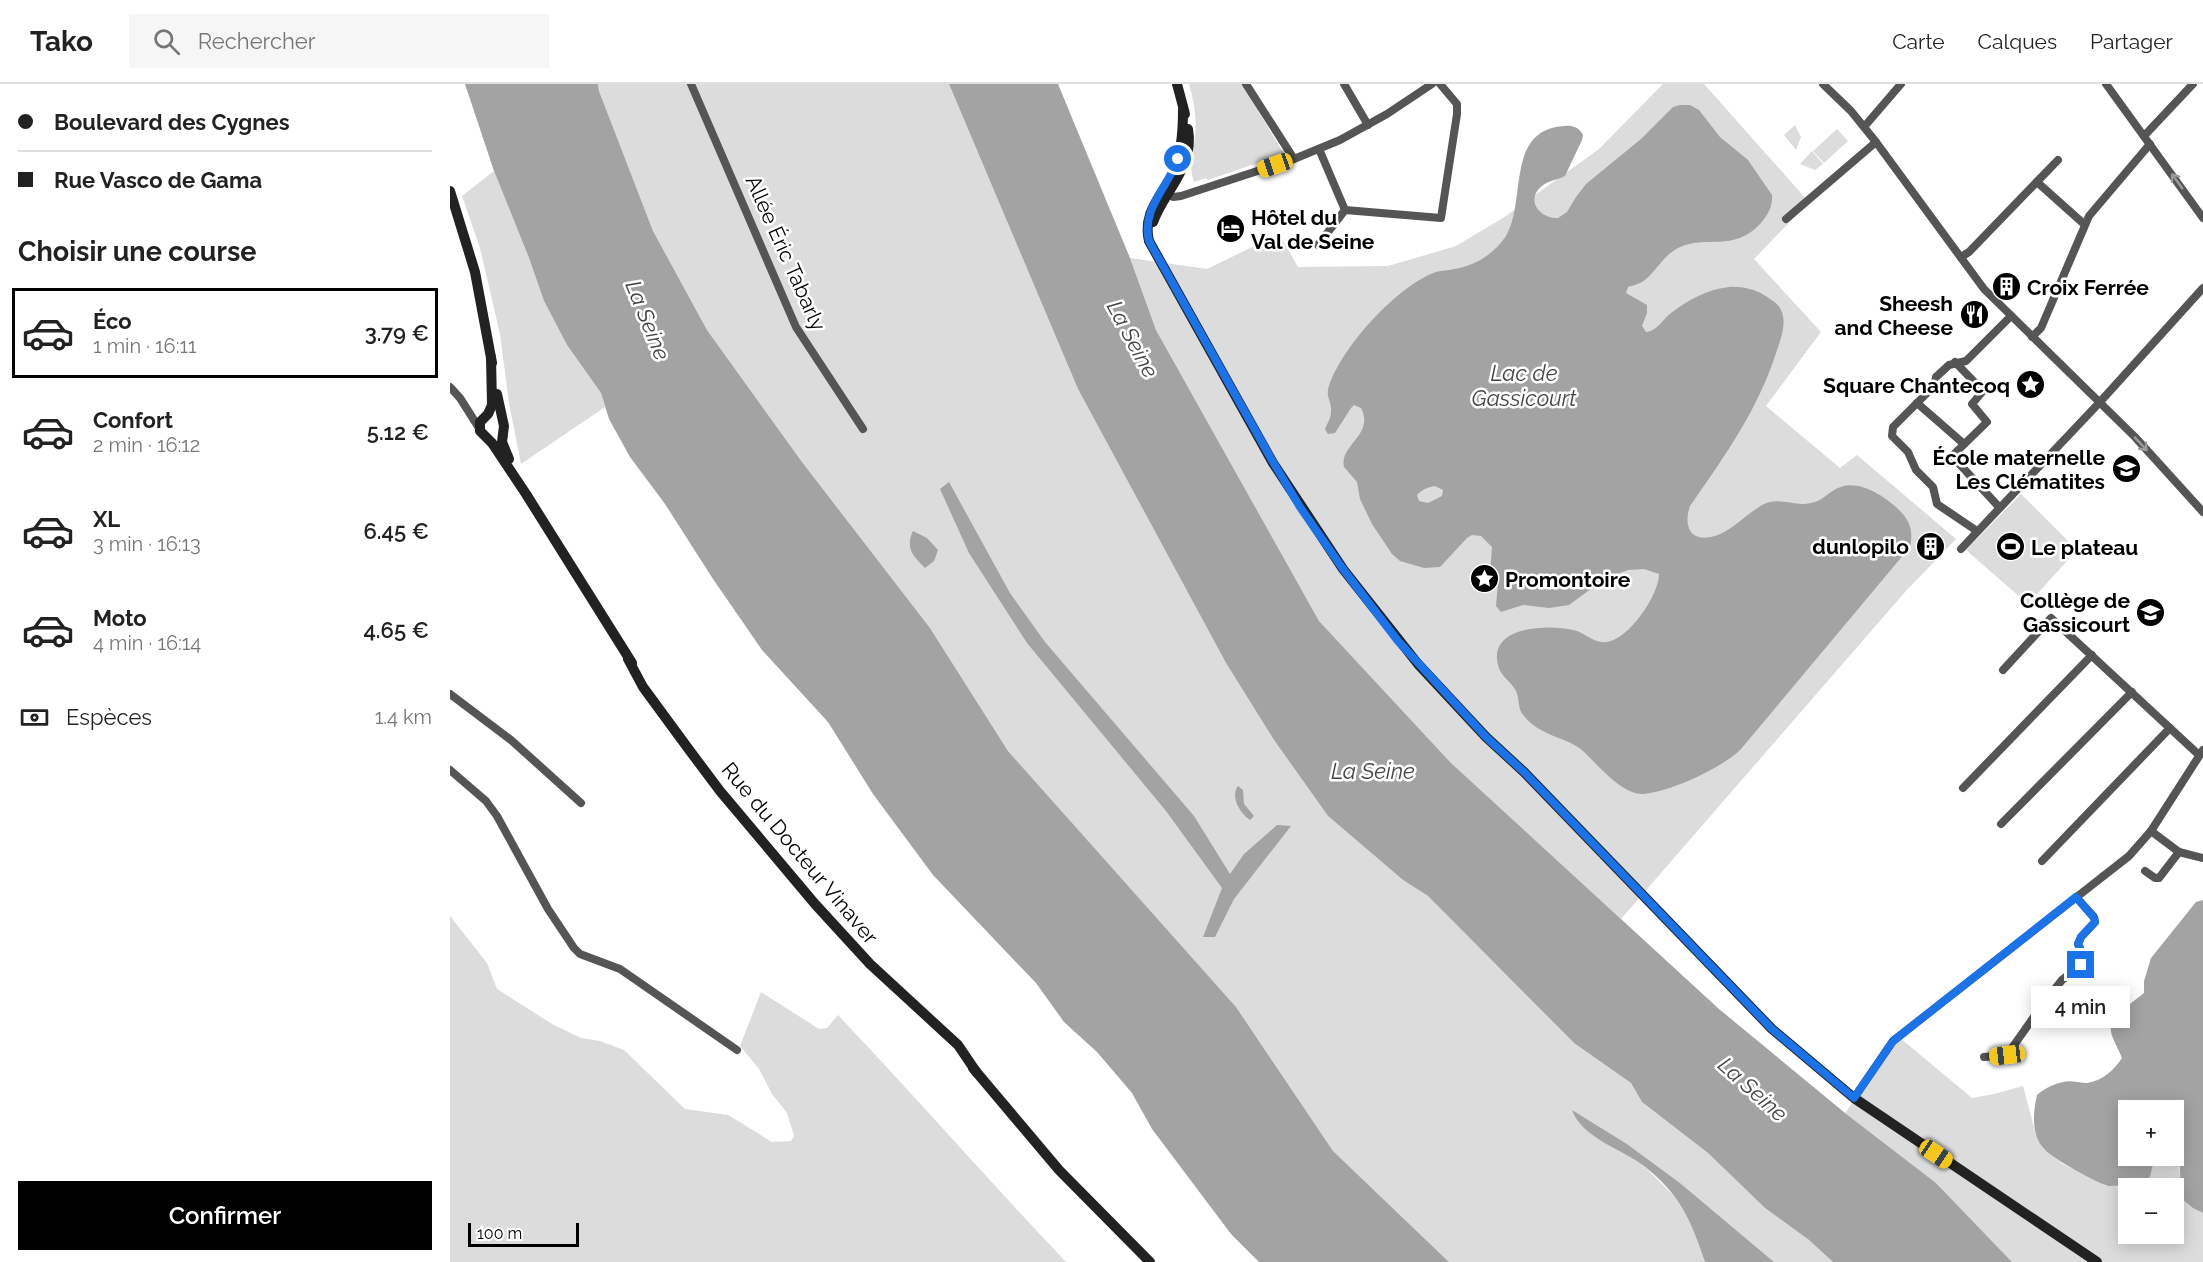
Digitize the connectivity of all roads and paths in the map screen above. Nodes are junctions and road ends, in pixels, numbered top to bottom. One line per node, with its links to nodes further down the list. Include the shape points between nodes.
1 (691, 84): 41 (street, Allée Éric Tabarly, via 796,327)
2 (1177, 84): 11 (main road)
3 (1246, 84): 18 (street)
4 (1344, 84): 12 (street)
5 (1432, 84): 12 (street)
6 (1440, 84): 25 (street, via 1457,104 1441,218)
7 (1822, 84): 13 (street)
8 (1901, 84): 13 (street)
9 (2106, 84): 14 (street)
10 (2193, 84): 14 (street)
11 (1183, 110): 20 (main road, via 1189,138); 22 (main road, via 1182,139)
12 (1368, 125): 17 (street)
13 (1864, 127): 15 (street)
14 (2144, 136): 16 (street)
15 (1876, 142): 27 (street); 30 (street)
16 (2150, 144): 26 (street, one-way to 16); 28 (street)
17 (1319, 149): 18 (street); 25 (street)
18 (1294, 159): 24 (street)
19 (2058, 160): 21 (street)
20 (1179, 176): 22 (main road); 24 (street)
21 (2037, 182): 28 (street); 30 (street)
22 (1168, 189): 24 (street, via 1178,197); 67 (main road, via 1150,210 1149,241 1273,462 1343,569 1412,656 1486,737 1764,1021)
23 (450, 191): 34 (main road, via 475,272)
24 (1188, 193)
25 (1345, 210): 29 (street)
26 (2203, 218)
27 (1786, 219)
28 (2084, 224): 33 (street, via 2041,328)
29 (1318, 245)
30 (1961, 257): 32 (street, via 1984,289)
31 (2203, 288): 37 (street)
32 (2011, 316): 33 (street); 35 (street, via 1966,361)
33 (2032, 337): 37 (street)
34 (491, 357): 39 (main road, Rue du Docteur Vinaver); 40 (main road, via 492,405)
35 (1955, 363): 38 (street, via 1936,377 1934,386); 43 (street, via 1983,391 1972,404 1987,422)
36 (450, 387): 40 (street, via 468,412)
37 (2100, 402): 45 (street); 46 (street, one-way to 46)
38 (1917, 403): 43 (street); 47 (street, via 1893,427 1892,436 1933,487 1937,504)
39 (502, 419): 40 (main road, via 494,414); 42 (main road, Rue du Docteur Vinaver)
40 (483, 424): 42 (main road, via 495,438); 44 (main road, Rue du Docteur Vinaver)
41 (863, 429)
42 (502, 432): 44 (main road, Rue du Docteur Vinaver, via 504,449)
43 (1964, 444): 45 (street, via 1952,456)
44 (526, 494): 68 (main road, Rue du Docteur Vinaver, via 655,701 720,791 830,922 928,1018 1059,1170)
45 (1999, 507): 47 (street)
46 (2203, 512)
47 (1977, 531): 48 (street)
48 (1961, 549)
49 (2092, 655): 50 (street, via 2051,618); 51 (street); 56 (street)
50 (2003, 670)
51 (2132, 692): 53 (street); 58 (street)
52 (450, 694): 57 (street, via 511,740)
53 (2170, 728): 54 (street); 62 (street)
54 (2201, 753): 59 (street)
55 (450, 770): 65 (street, via 486,801 497,816 548,909 580,954 620,969)
56 (1963, 788)
57 (581, 803)
58 (2001, 824)
59 (2151, 831): 60 (street); 64 (street, via 2129,856)
60 (2179, 852): 61 (street); 63 (street, via 2159,878)
61 (2203, 858)
62 (2042, 861)
63 (2145, 871)
64 (2076, 897): 66 (street, via 2095,922 2078,944 2084,957 2081,965 2062,980 2007,1055); 67 (street, via 1893,1041)
65 (737, 1050)
66 (1984, 1057)
67 (1854, 1098): 69 (main road)
68 (1150, 1262)
69 (2097, 1262)

